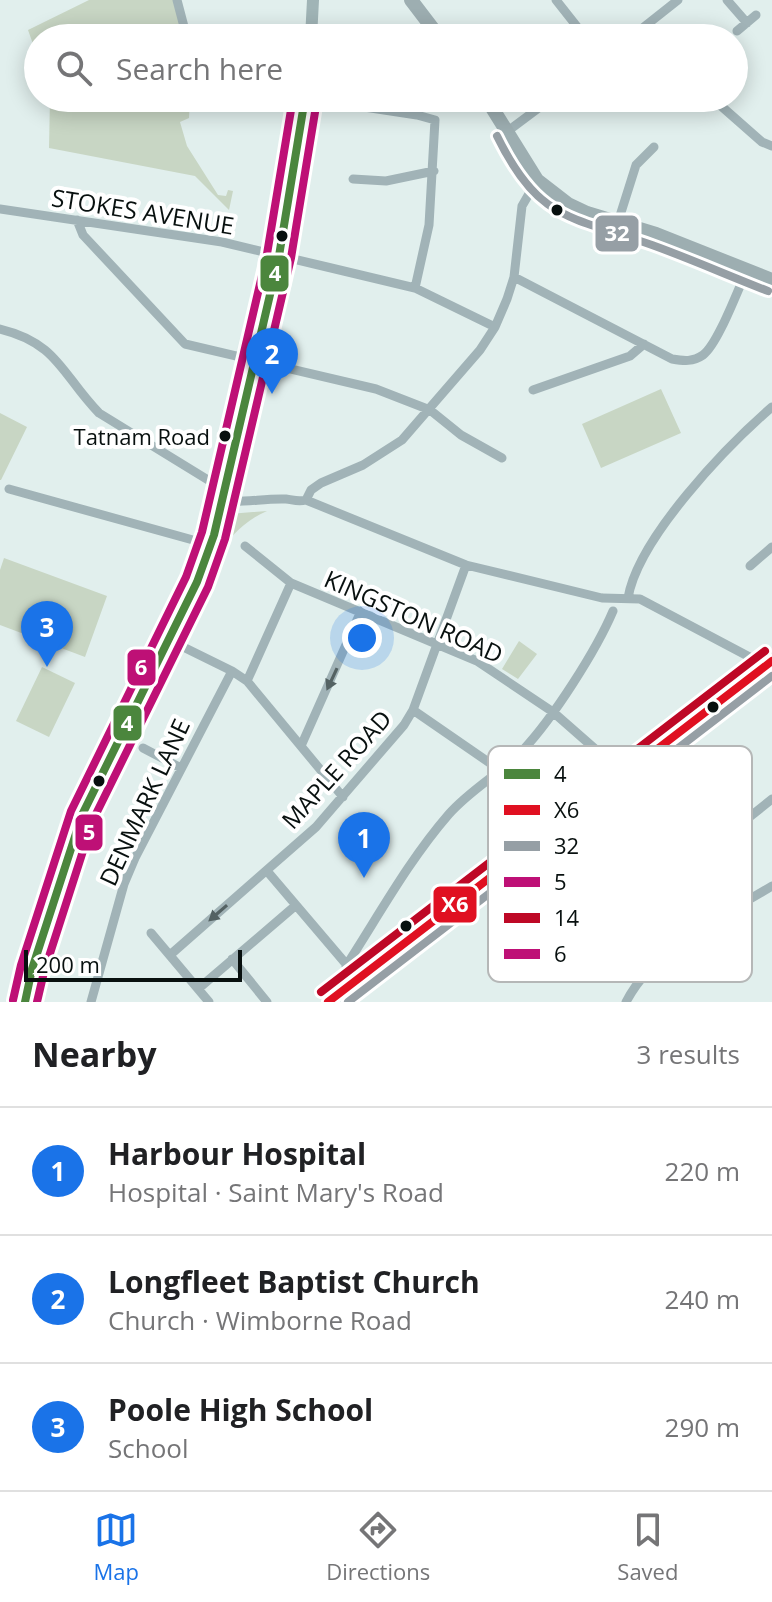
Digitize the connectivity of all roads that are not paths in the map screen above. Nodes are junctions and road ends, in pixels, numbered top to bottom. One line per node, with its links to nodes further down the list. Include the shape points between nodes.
1 (177, 0): 9 (street)
2 (313, 0): 10 (main road)
3 (411, 0): 11 (highway)
4 (556, 0): 12 (street)
5 (678, 0): 13 (street)
6 (727, 0): 8 (street)
7 (756, 15): 8 (street)
8 (747, 23)
9 (183, 24)
10 (312, 24)
11 (429, 24)
12 (575, 24)
13 (648, 24)
14 (303, 112): 28 (main road)
15 (399, 112): 22 (street, via 433,117)
16 (495, 112): 19 (highway)
17 (533, 112): 19 (street)
18 (728, 112): 20 (street)
19 (508, 131): 24 (highway)
20 (772, 146)
21 (654, 147): 27 (street, via 636,165)
22 (434, 171): 23 (street, via 386,181); 32 (street)
23 (353, 179)
24 (537, 180): 27 (highway, via 568,204); 30 (street, via 522,206)
25 (0, 209): 26 (street, STOKES AVENUE)
26 (77, 220): 28 (street, STOKES AVENUE); 36 (street, via 83,235 185,344)
27 (618, 222): 29 (highway)
28 (279, 256): 32 (street, STOKES AVENUE); 36 (main road)
29 (747, 270): 31 (highway); 35 (street, via 715,339 701,356 682,361)
30 (514, 277): 33 (street); 35 (street)
31 (772, 280)
32 (415, 288): 33 (street, STOKES AVENUE)
33 (495, 327): 38 (street)
34 (0, 329): 42 (street, via 50,352 99,413)
35 (644, 344): 37 (street, via 630,356)
36 (255, 363): 38 (street, via 353,383); 42 (main road)
37 (533, 390)
38 (430, 410): 40 (street); 43 (street, via 402,440 321,483)
39 (771, 410): 50 (street, via 697,484 662,529 641,562)
40 (502, 458)
41 (9, 489): 44 (street)
42 (225, 496): 43 (street, via 253,503); 44 (main road)
43 (306, 500): 47 (street)
44 (211, 545): 53 (main road)
45 (245, 546): 49 (street, KINGSTON ROAD)
46 (772, 547): 48 (street)
47 (466, 565): 50 (street, via 602,598); 54 (street, MAPLE ROAD)
48 (750, 566)
49 (291, 583): 51 (street, KINGSTON ROAD); 57 (street)
50 (628, 598): 55 (street, via 647,602)
51 (361, 611): 54 (street, KINGSTON ROAD); 60 (street, one-way to 60)
52 (613, 611): 59 (street)
53 (169, 640): 56 (street); 83 (main road, via 82,815)
54 (437, 643): 58 (street, MAPLE ROAD); 59 (street, KINGSTON ROAD, via 477,661)
55 (770, 668): 63 (main road)
56 (232, 671): 57 (street); 66 (street, DENMARK LANE)
57 (247, 681): 60 (street)
58 (413, 710): 65 (street); 68 (street, MAPLE ROAD)
59 (553, 712): 61 (street); 62 (street, KINGSTON ROAD)
60 (301, 746): 68 (street)
61 (526, 746)
62 (592, 746)
63 (664, 746)
64 (143, 748): 66 (street)
65 (488, 762)
66 (181, 768): 84 (street, DENMARK LANE, via 135,858)
67 (488, 779): 79 (street, via 469,792 430,838)
68 (343, 797): 71 (street, MAPLE ROAD)
69 (772, 799): 70 (street)
70 (752, 815)
71 (267, 871): 75 (street); 77 (street, MAPLE ROAD, one-way to 77)
72 (488, 879): 80 (main road)
73 (772, 886): 74 (street)
74 (752, 898)
75 (295, 906): 78 (street); 79 (street)
76 (151, 933): 77 (street)
77 (170, 955): 82 (street)
78 (232, 959): 82 (street); 85 (street, via 249,989)
79 (346, 966): 80 (street)
80 (358, 978): 86 (main road)
81 (637, 982): 87 (street)
82 (202, 997)
83 (25, 1002)
84 (91, 1002)
85 (267, 1002)
86 (328, 1002)
87 (626, 1002)

